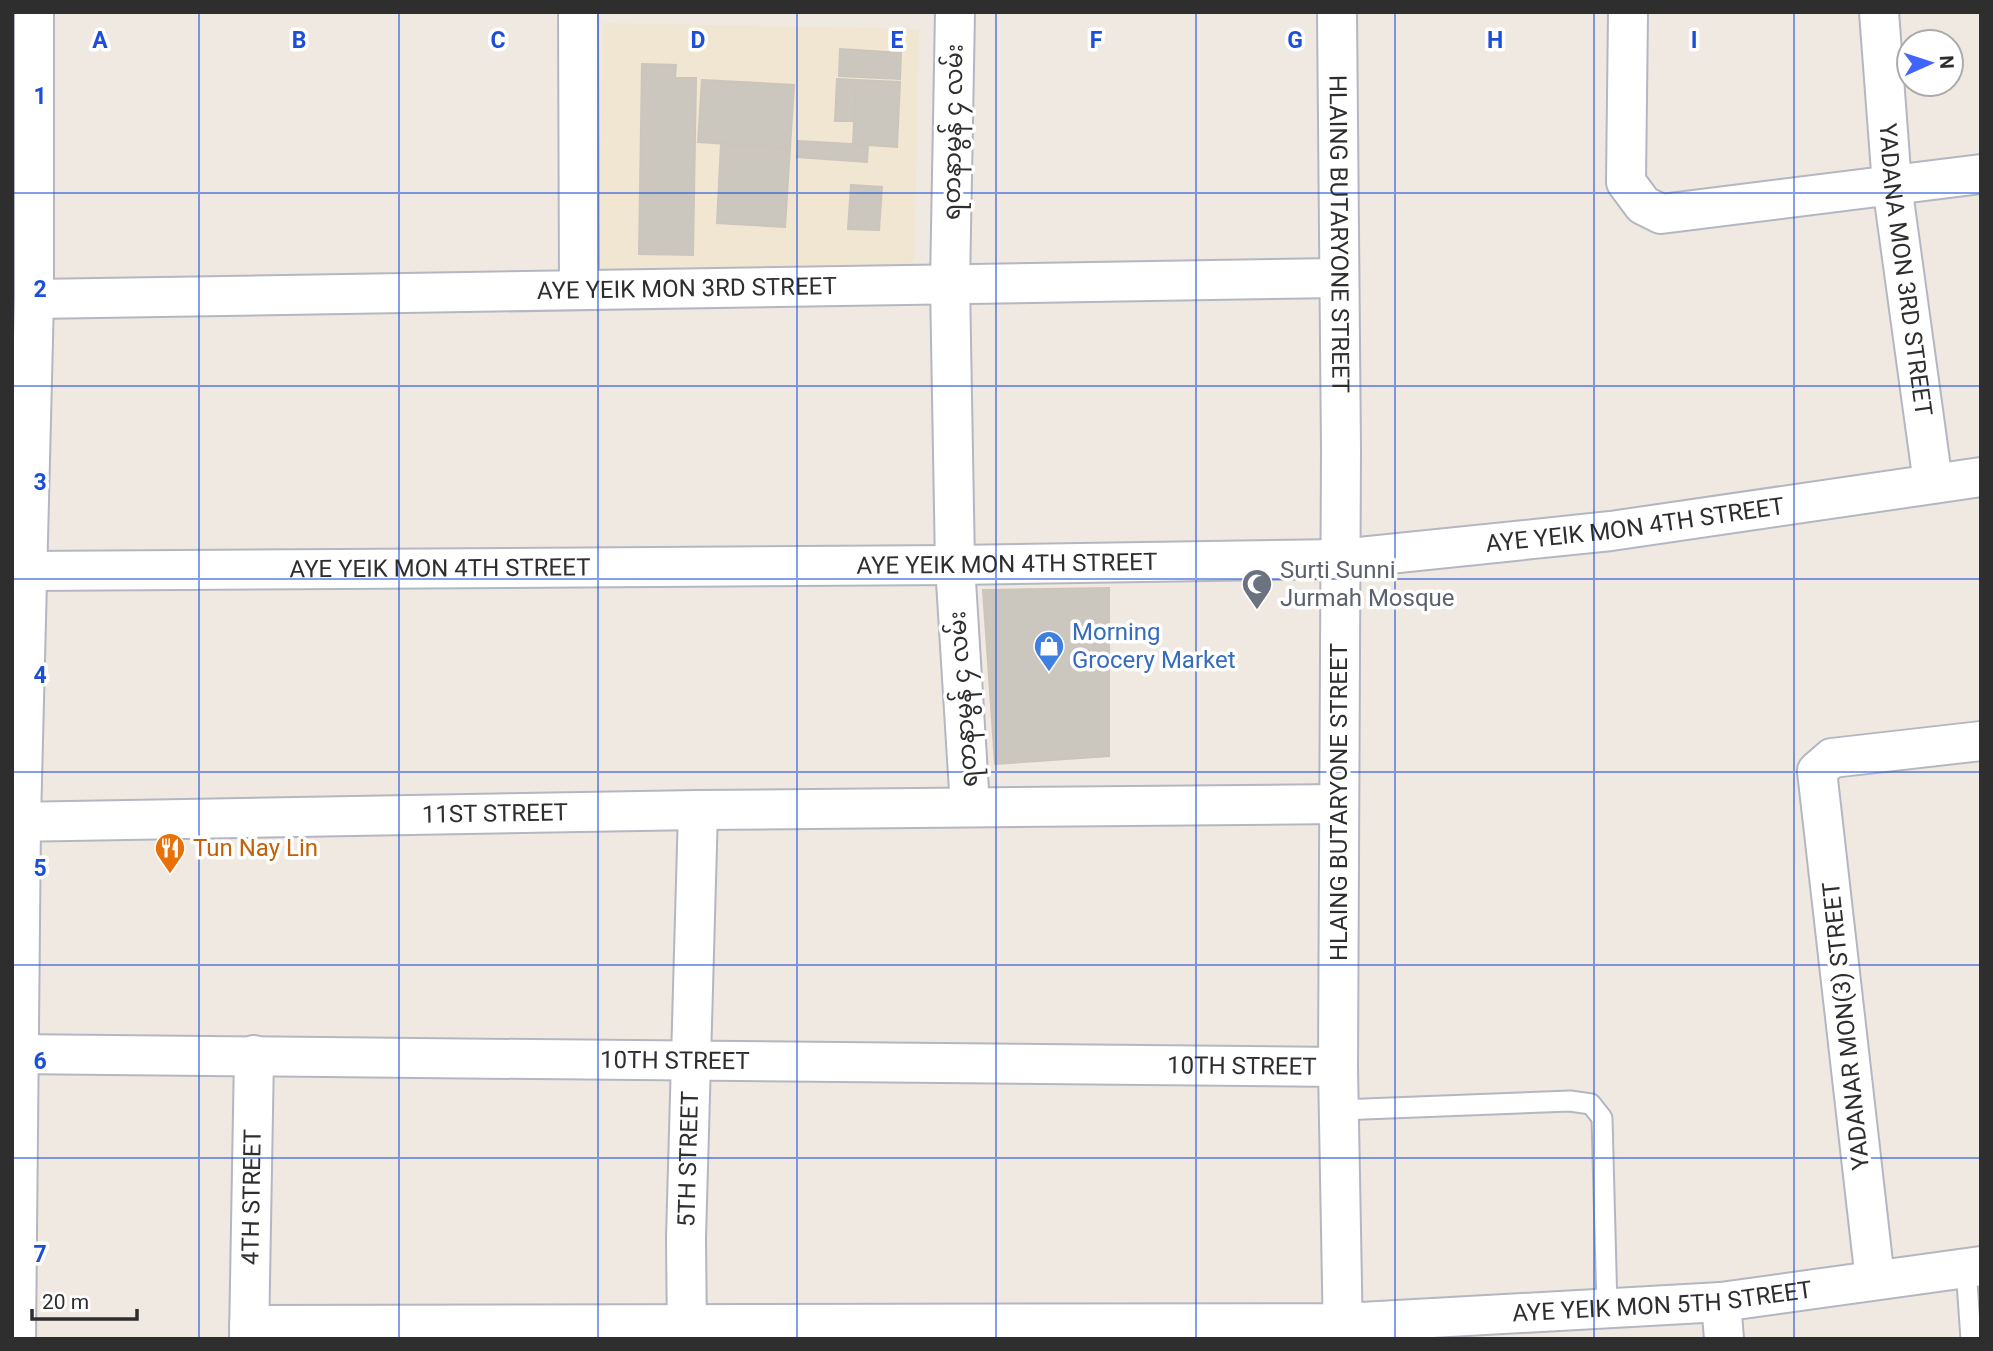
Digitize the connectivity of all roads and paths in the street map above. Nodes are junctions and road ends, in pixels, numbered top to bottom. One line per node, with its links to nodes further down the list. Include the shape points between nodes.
1 (34, 12): 12 (street)
2 (578, 12): 11 (street)
3 (955, 12): 10 (street, ရတနာမွန် ၄ လမ်း)
4 (1337, 12): 9 (street, HLAING BUTARYONE STREET)
5 (1628, 12): 8 (street, via 1626,182 1643,205 1661,214)
6 (1879, 12): 8 (street, YADANA MON 3RD STREET)
7 (1981, 174): 8 (street)
8 (1892, 184): 14 (street, YADANA MON 3RD STREET)
9 (1339, 278): 10 (street, AYE YEIK MON 3RD STREET); 15 (street, HLAING BUTARYONE STREET)
10 (950, 284): 11 (street, AYE YEIK MON 3RD STREET); 16 (street, ရတနာမွန် ၄ လမ်း)
11 (579, 290): 12 (street, AYE YEIK MON 3RD STREET)
12 (34, 299): 17 (street)
13 (1981, 477): 14 (street, AYE YEIK MON 4TH STREET)
14 (1933, 483): 15 (street, AYE YEIK MON 4TH STREET, via 1611,531)
15 (1340, 559): 16 (street, AYE YEIK MON 4TH STREET); 19 (street, HLAING BUTARYONE STREET)
16 (955, 565): 17 (street, AYE YEIK MON 4TH STREET); 20 (street, ရတနာမွန် ၄ လမ်း)
17 (27, 571): 22 (street)
18 (1981, 741): 29 (street, YADANAR MON(3) STREET, via 1832,758 1817,771)
19 (1339, 804): 20 (street, ရတနာမွန် ၄ လမ်း); 26 (street, HLAING BUTARYONE STREET)
20 (970, 807): 21 (street, 11ST STREET)
21 (698, 810): 22 (street, 11ST STREET); 25 (street, 5TH STREET)
22 (16, 822): 23 (street)
23 (15, 1054): 24 (street, 10TH STREET); 35 (street)
24 (254, 1055): 25 (street, 10TH STREET); 34 (street, 4TH STREET)
25 (691, 1060): 26 (street, 10TH STREET); 32 (street, 5TH STREET)
26 (1338, 1067): 27 (street, HLAING BUTARYONE STREET)
27 (1339, 1110): 30 (lane, via 1591,1104 1602,1118); 33 (street, HLAING BUTARYONE STREET)
28 (1973, 1267): 29 (street, AYE YEIK MON 5TH STREET); 36 (lane)
29 (1875, 1280): 31 (street, AYE YEIK MON 5TH STREET)
30 (1607, 1308): 31 (street, AYE YEIK MON 5TH STREET); 33 (street, AYE YEIK MON 5TH STREET)
31 (1723, 1320)
32 (687, 1331): 33 (street, AYE YEIK MON 5TH STREET); 34 (street, AYE YEIK MON 5TH STREET)
33 (1343, 1331)
34 (249, 1332)
35 (16, 1339)
36 (1971, 1339)

